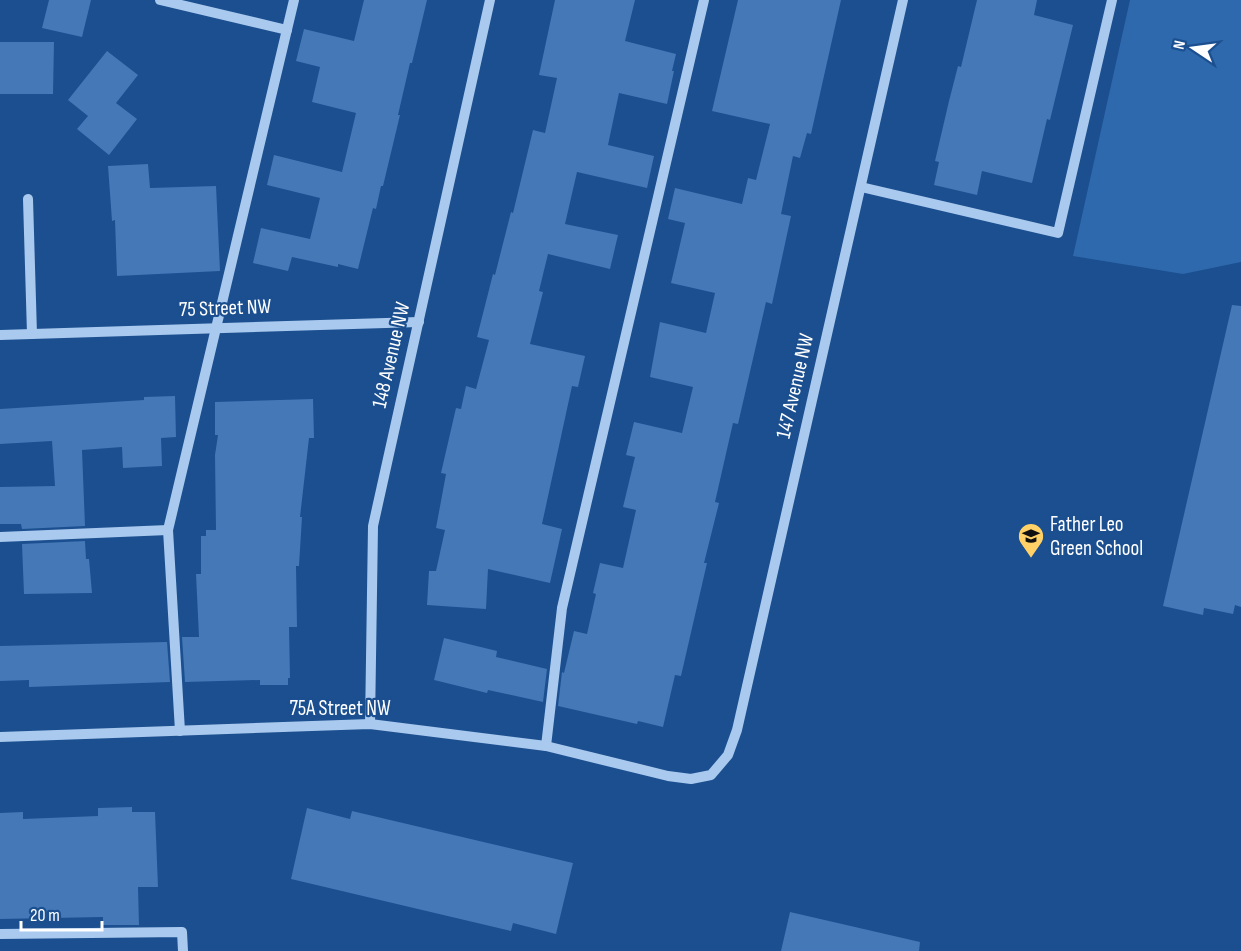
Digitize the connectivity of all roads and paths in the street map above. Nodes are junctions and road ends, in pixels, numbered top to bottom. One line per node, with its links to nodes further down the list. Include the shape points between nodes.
1 (160, 0): 7 (street)
2 (294, 0): 7 (street)
3 (490, 0): 10 (street, 148 Avenue NW)
4 (704, 0): 19 (street, via 562,608)
5 (903, 0): 8 (street, 147 Avenue NW)
6 (1112, 0): 8 (street, via 1058,233)
7 (286, 30): 11 (street)
8 (861, 187): 20 (street, 147 Avenue NW, via 737,730 728,755)
9 (28, 199): 12 (street)
10 (419, 322): 11 (street, 75 Street NW); 16 (street, 148 Avenue NW, via 373,526)
11 (216, 328): 12 (street, 75 Street NW); 14 (street)
12 (32, 334): 13 (street, 75 Street NW)
13 (0, 335)
14 (168, 530): 15 (street); 17 (street)
15 (0, 537)
16 (370, 724): 17 (street, 75A Street NW); 19 (street, 75A Street NW)
17 (180, 731): 18 (street, 75A Street NW)
18 (0, 737)
19 (546, 747): 20 (street, 75A Street NW, via 668,776 691,779)
20 (711, 775)
21 (0, 934): 22 (street, via 182,932)
22 (183, 951)

